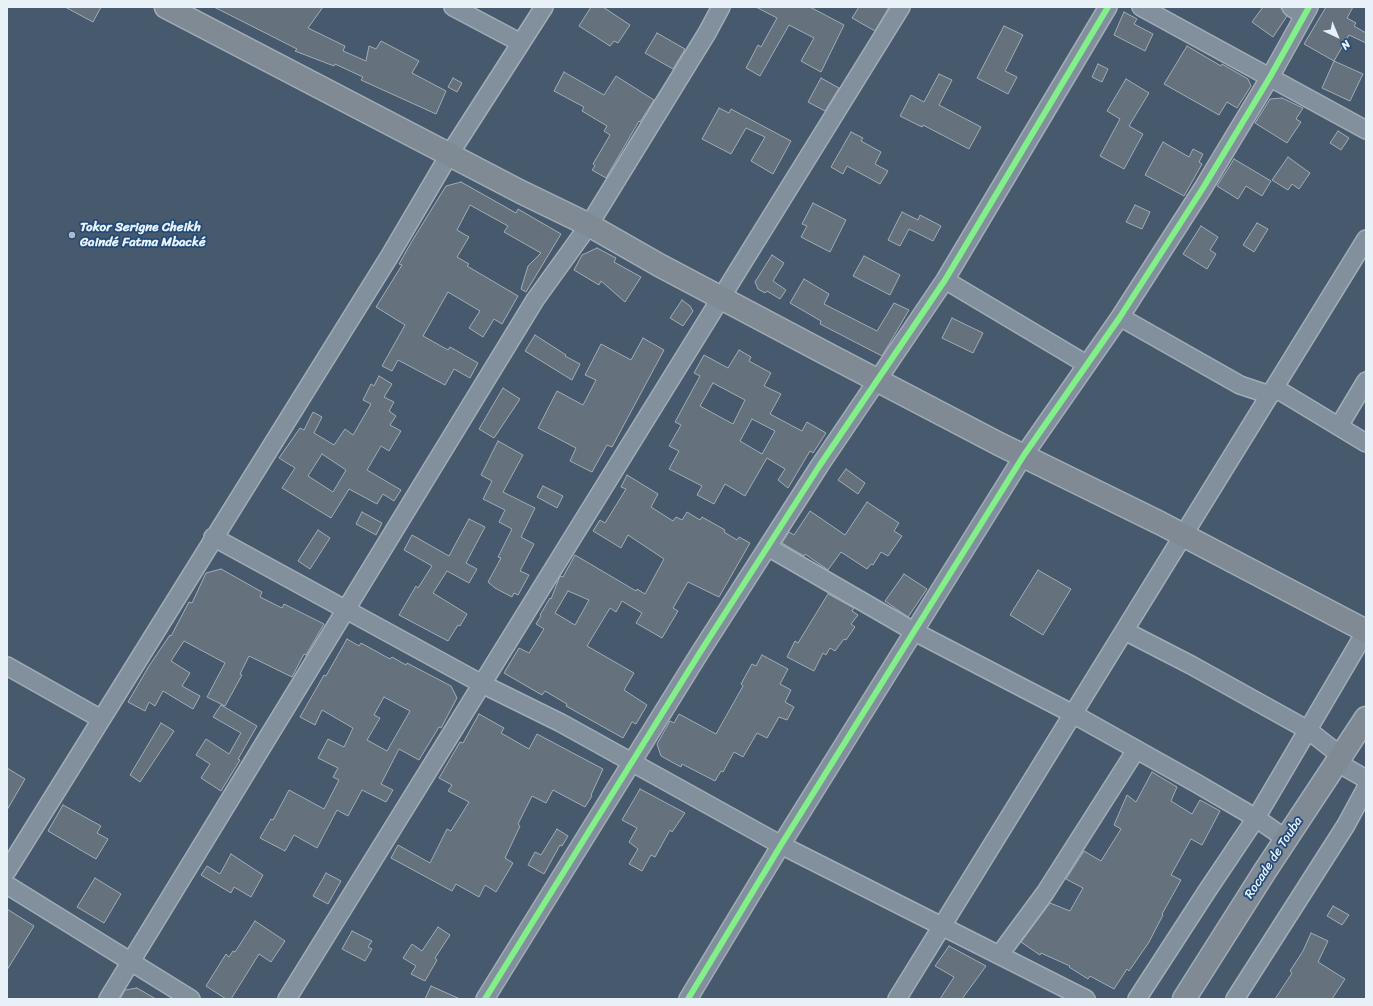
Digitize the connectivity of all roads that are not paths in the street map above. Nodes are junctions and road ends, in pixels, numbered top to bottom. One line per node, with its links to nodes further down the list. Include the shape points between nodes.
1 (166, 7): 12 (main road)
2 (453, 7): 9 (street)
3 (544, 7): 9 (street)
4 (721, 7): 13 (street)
5 (901, 7): 16 (street)
6 (1108, 7): 15 (street)
7 (1141, 7): 10 (street)
8 (1301, 10): 10 (street)
9 (520, 43): 12 (street)
10 (1270, 78): 11 (street); 17 (street)
11 (1366, 130)
12 (449, 155): 13 (main road); 26 (street, via 333,347)
13 (590, 225): 16 (main road); 28 (street, via 535,300)
14 (1366, 239): 21 (street)
15 (946, 280): 18 (street); 19 (street)
16 (721, 298): 19 (main road); 33 (street)
17 (1120, 317): 18 (street); 21 (street, via 1240,385)
18 (1086, 364): 24 (street)
19 (878, 380): 24 (main road); 27 (street)
20 (1366, 381): 22 (street)
21 (1272, 391): 22 (street); 25 (street)
22 (1339, 426): 23 (street)
23 (1366, 443)
24 (1024, 455): 25 (main road); 31 (street)
25 (1183, 535): 29 (street); 30 (main road)
26 (213, 537): 28 (street); 36 (street)
27 (768, 547): 31 (street); 40 (street)
28 (346, 610): 33 (street); 50 (street)
29 (1125, 631): 34 (street); 37 (street)
30 (1366, 631): 37 (street)
31 (915, 632): 34 (street); 45 (street)
32 (7, 666): 36 (street)
33 (482, 684): 40 (street, via 561,723); 53 (street)
34 (1073, 714): 38 (street); 48 (street)
35 (1366, 718): 39 (main road, Rocade de Touba)
36 (101, 719): 46 (street)
37 (1308, 730): 39 (street); 43 (street)
38 (1136, 750): 43 (street); 49 (street, via 1045,893)
39 (1340, 759): 41 (street); 44 (main road, Rocade de Touba)
40 (630, 762): 45 (street); 54 (street)
41 (1366, 779)
42 (1366, 788): 60 (street, via 1346,825)
43 (1256, 818): 44 (street); 58 (street)
44 (1286, 839): 59 (main road, Rocade de Touba)
45 (781, 845): 48 (street); 55 (street)
46 (7, 871)
47 (7, 886): 50 (street)
48 (943, 926): 49 (street); 56 (street)
49 (1000, 954): 57 (street)
50 (130, 963): 51 (street); 52 (street)
51 (108, 999)
52 (191, 999)
53 (287, 999)
54 (485, 999)
55 (688, 999)
56 (897, 999)
57 (1086, 999)
58 (1137, 999)
59 (1184, 999)
60 (1235, 999)

